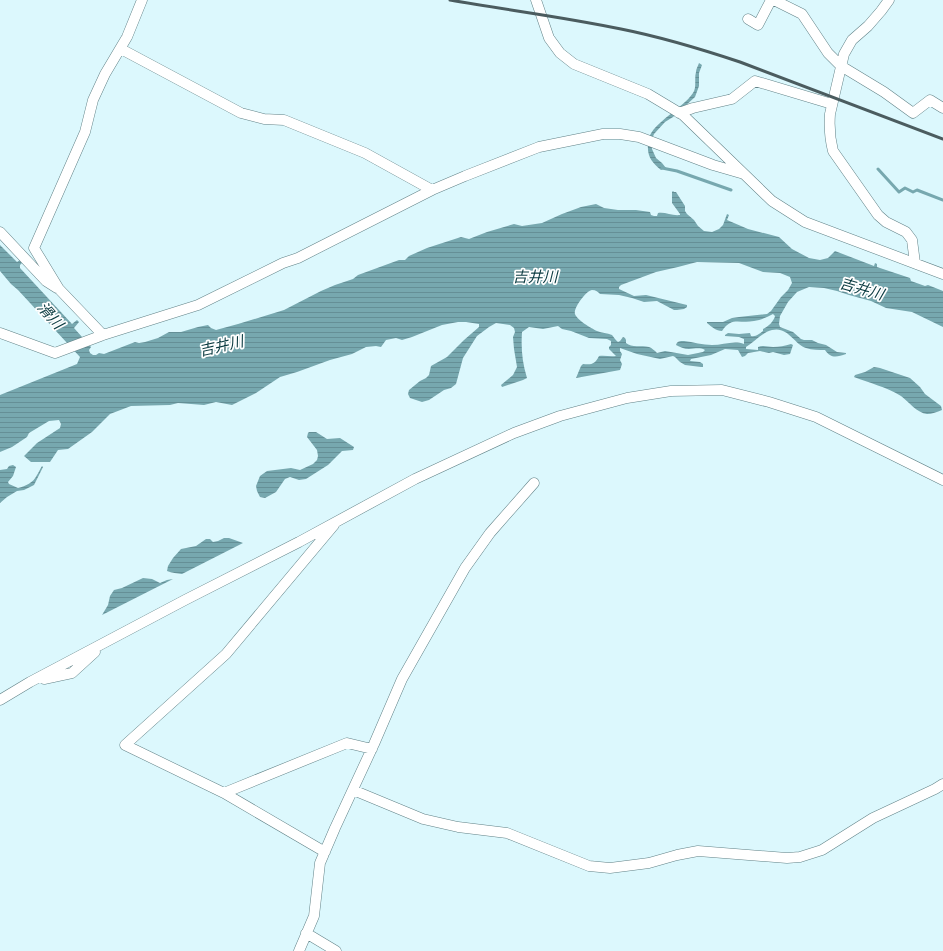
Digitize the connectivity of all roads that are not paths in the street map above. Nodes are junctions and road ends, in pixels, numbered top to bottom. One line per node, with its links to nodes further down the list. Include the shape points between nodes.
1 (142, 0): 6 (street)
2 (536, 0): 10 (street, via 549,38 560,53 574,64 648,94)
3 (773, 0): 5 (street, via 758,25); 7 (street, via 802,14 828,53)
4 (889, 0): 7 (street, via 868,26 852,40)
5 (748, 19)
6 (120, 49): 12 (street, via 241,113 264,119 284,120 365,153); 16 (street, via 93,100 85,132 34,248)
7 (841, 66): 8 (street); 9 (street, via 913,113 930,100)
8 (832, 104): 10 (street, via 755,81 732,99); 14 (street, via 829,124 833,151 878,215 906,232 912,240)
9 (943, 108)
10 (679, 113): 11 (street)
11 (744, 174): 12 (street, via 639,137 603,134 539,147); 14 (street, via 772,201 805,222)
12 (432, 190): 18 (street, via 198,305)
13 (0, 232): 16 (street, via 46,281)
14 (915, 263): 15 (street)
15 (943, 274)
16 (59, 289): 18 (street)
17 (0, 333): 18 (street, via 55,353)
18 (103, 335)
19 (943, 480): 21 (street, via 816,417 722,390 670,391 627,398 560,416 514,433 415,479)
20 (534, 483): 23 (street, via 490,533 465,568 402,678)
21 (338, 520): 22 (street); 26 (street, via 226,654 126,745)
22 (0, 700)
23 (372, 750): 25 (street); 26 (street, via 347,743)
24 (943, 784): 25 (street, via 872,818 822,850 800,857 698,851 649,863 610,868 589,866 507,833 458,827 423,819)
25 (353, 790): 27 (street)
26 (224, 793): 27 (street)
27 (325, 852): 28 (street, via 320,863 314,916)
28 (306, 934): 29 (street); 30 (street)
29 (299, 951)
30 (336, 951)

